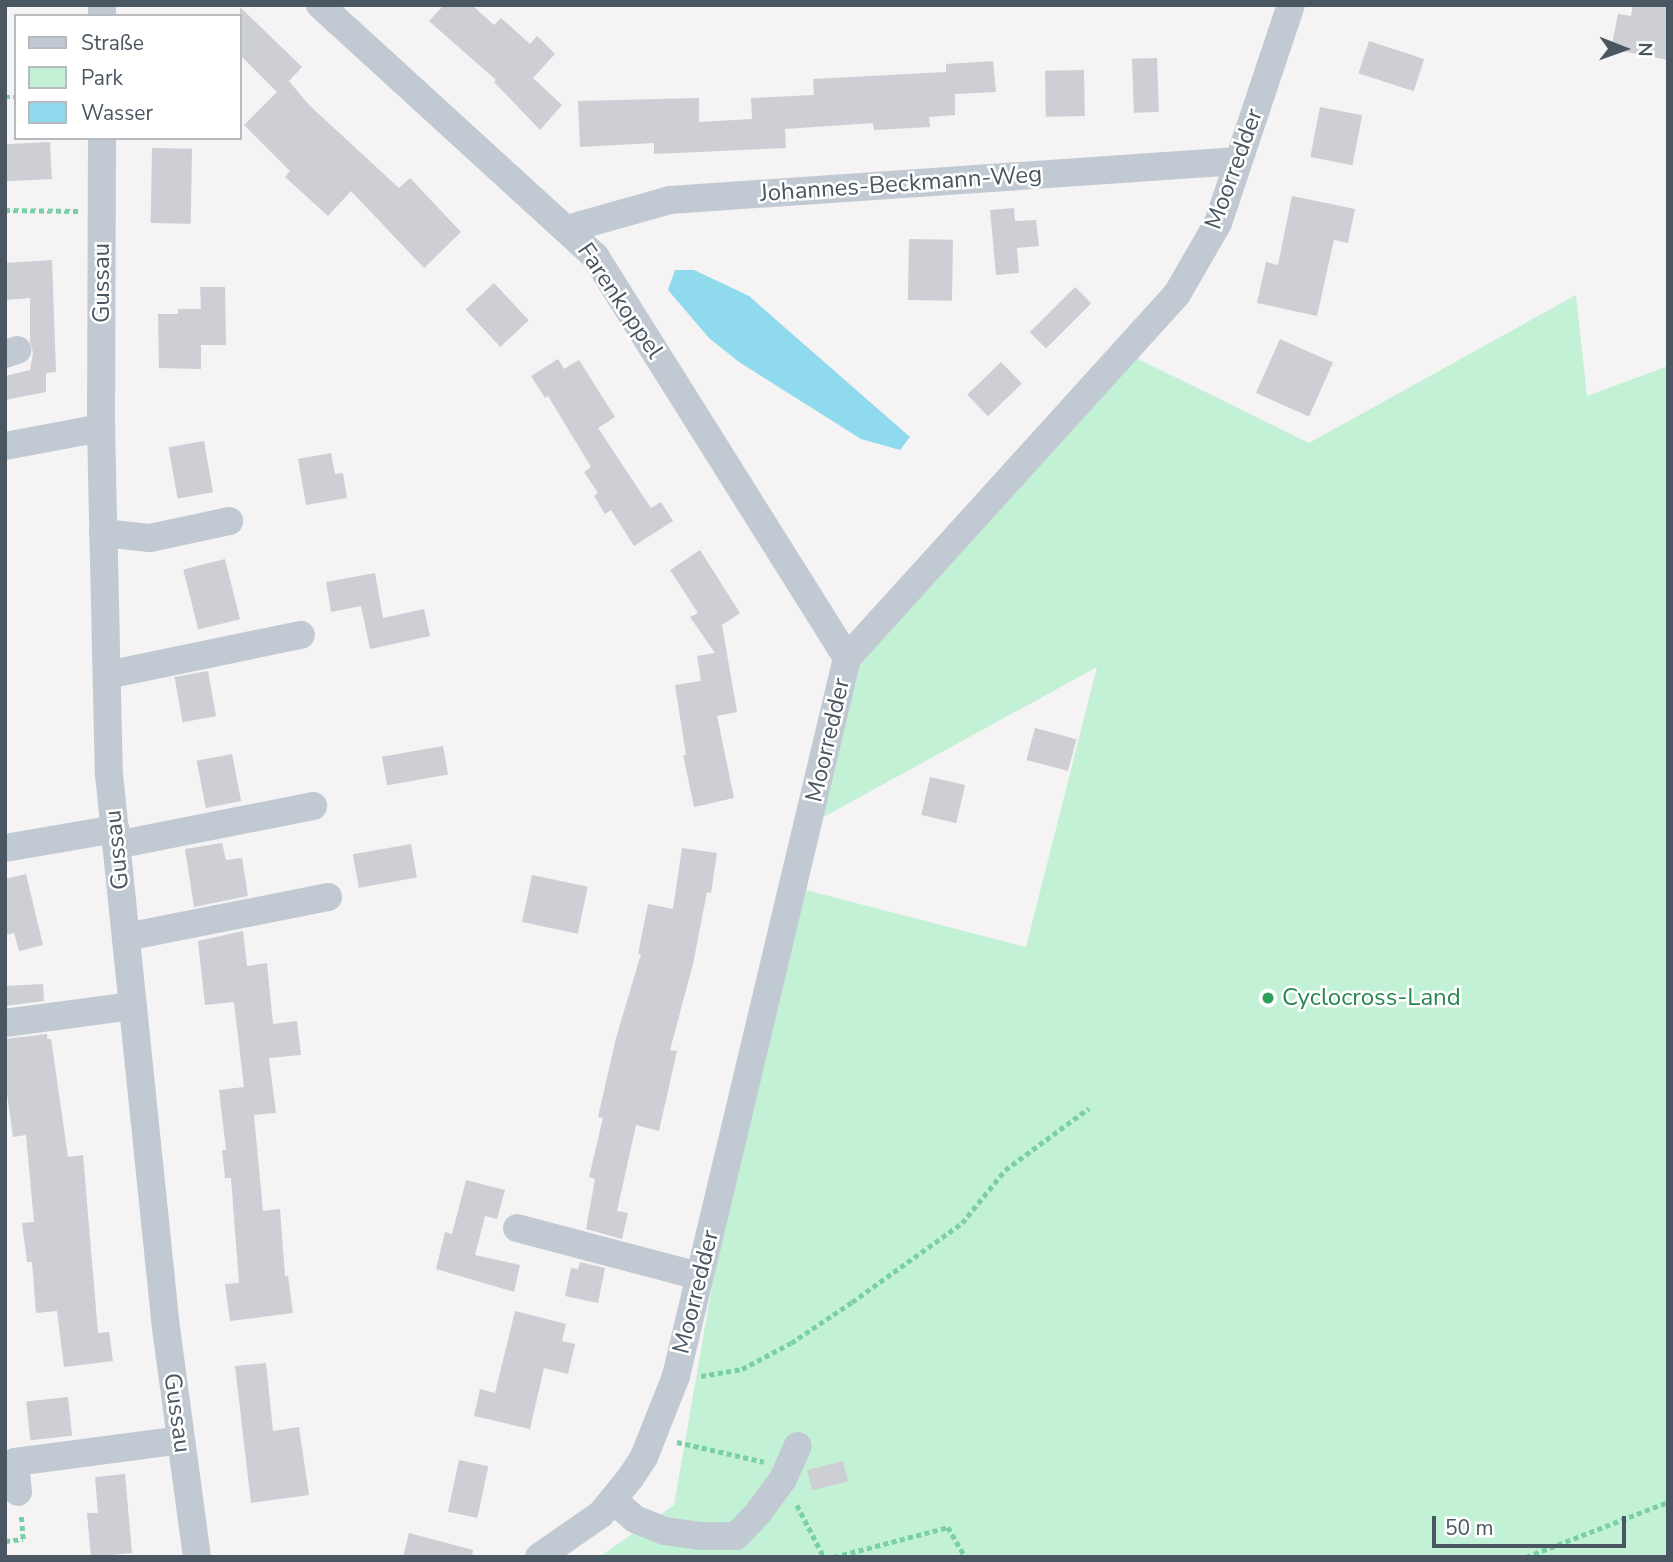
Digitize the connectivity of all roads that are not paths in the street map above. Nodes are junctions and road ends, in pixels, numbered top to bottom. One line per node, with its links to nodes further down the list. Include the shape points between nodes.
1 (320, 5): 5 (street, Farenkoppel)
2 (1291, 5): 4 (street, Moorredder)
3 (102, 140): 6 (street, Gussau)
4 (1238, 161): 5 (street, Johannes-Beckmann-Weg, via 670,200); 11 (street, Moorredder, via 1218,223 1177,294)
5 (567, 229): 11 (street, Farenkoppel, via 595,256)
6 (101, 428): 7 (street); 9 (street, Gussau)
7 (5, 446)
8 (229, 521): 9 (street, via 150,538)
9 (103, 533): 12 (street, Gussau)
10 (301, 635): 12 (street)
11 (847, 658): 21 (street, Moorredder)
12 (107, 675): 14 (street, Gussau)
13 (313, 806): 14 (street)
14 (116, 837): 15 (street); 17 (street, Gussau)
15 (5, 848)
16 (328, 897): 17 (street)
17 (126, 937): 18 (street, Gussau)
18 (133, 1006): 19 (street); 22 (street, Gussau)
19 (5, 1023)
20 (517, 1228): 21 (street)
21 (699, 1276): 25 (street, Moorredder, via 676,1376 644,1457)
22 (181, 1440): 24 (street, via 15,1462); 26 (street, Gussau)
23 (798, 1446): 25 (street, via 783,1479 737,1536 665,1531 635,1519)
24 (18, 1492)
25 (613, 1500): 27 (street, Moorredder, via 588,1525)
26 (197, 1557)
27 (539, 1557)

